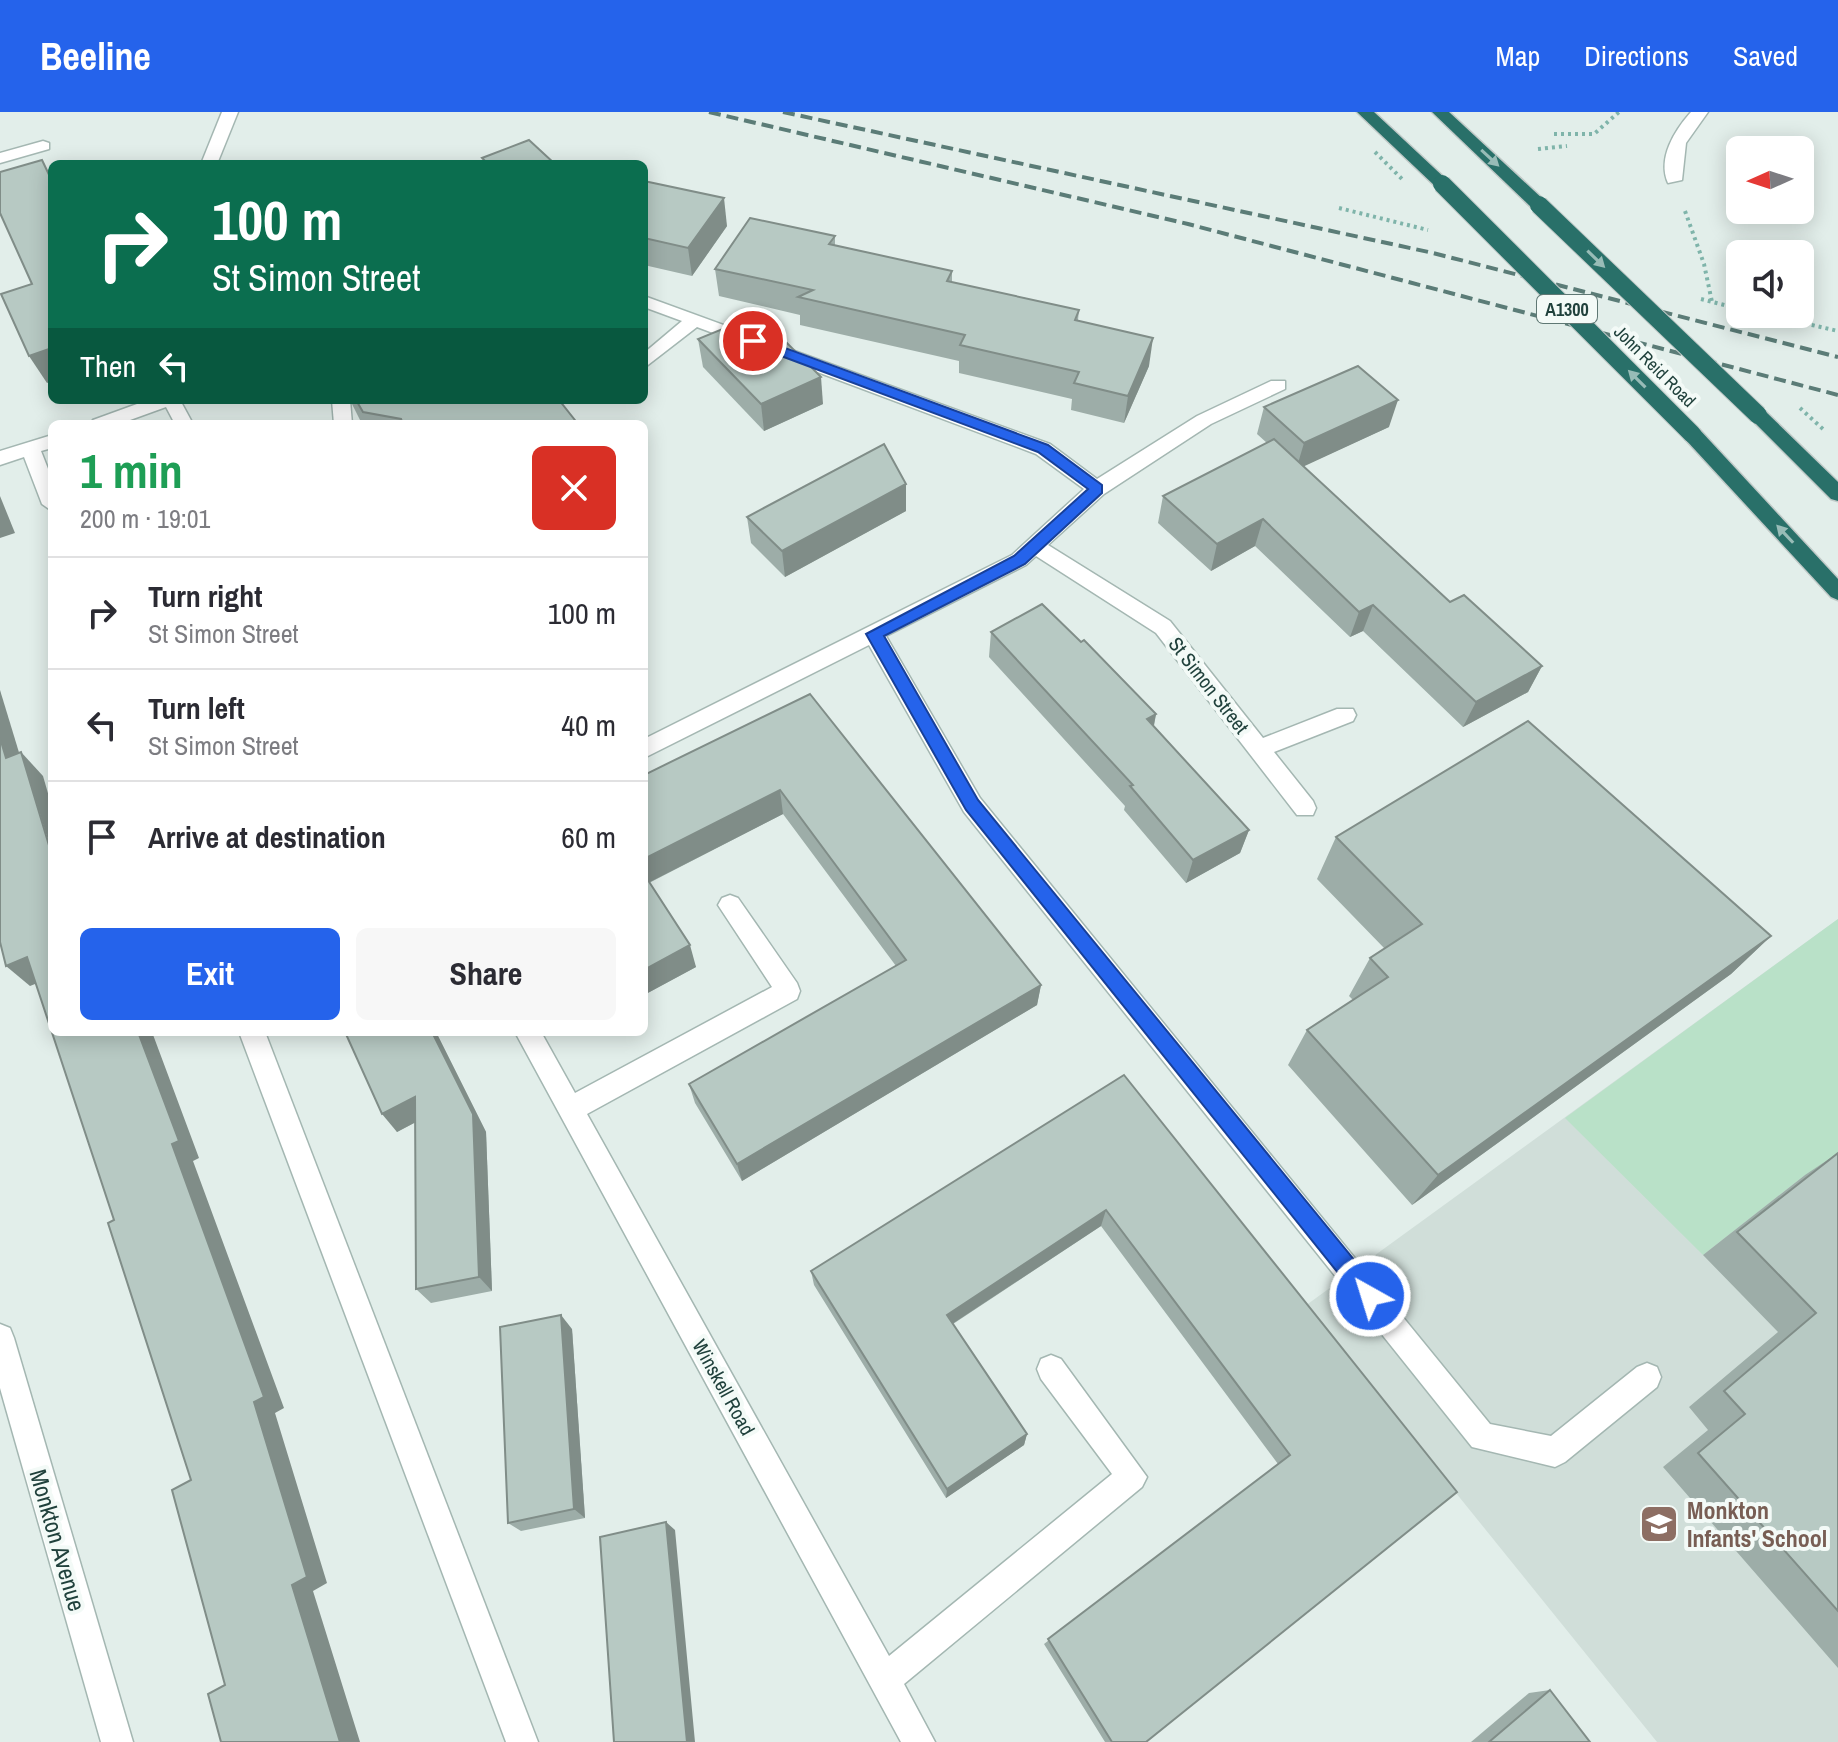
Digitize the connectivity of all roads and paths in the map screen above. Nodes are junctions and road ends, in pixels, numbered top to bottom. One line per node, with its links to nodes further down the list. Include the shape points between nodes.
1 (230, 112): 9 (street)
2 (1365, 112): 27 (highway, John Reid Road / A1300, one-way to 2, bridge, via 1692,434)
3 (1440, 112): 25 (highway, John Reid Road / A1300, one-way to 25, bridge)
4 (1619, 112): 7 (path, via 1594,134 1554,134 1567,146)
5 (1700, 112): 10 (street, via 1677,140)
6 (43, 146): 8 (street)
7 (1525, 151)
8 (0, 158)
9 (211, 160)
10 (1674, 180): 12 (path)
11 (648, 302): 13 (street)
12 (1712, 302)
13 (696, 319): 16 (street); 23 (street, via 1043,449)
14 (1814, 325): 15 (path)
15 (1838, 331)
16 (648, 359)
17 (1278, 385): 23 (street, via 1237,401)
18 (158, 404): 19 (street)
19 (112, 420)
20 (48, 443): 21 (street)
21 (31, 449): 22 (street); 24 (street)
22 (0, 458)
23 (1097, 489): 26 (street)
24 (48, 494)
25 (1838, 494)
26 (1035, 546): 28 (street, via 1019,560); 31 (street, St Simon Street, via 1163,627)
27 (1838, 592)
28 (874, 634): 30 (street); 39 (street, via 972,805 1482,1437 1555,1452)
29 (1345, 715): 31 (street, St Simon Street)
30 (648, 747)
31 (1259, 749): 32 (street, St Simon Street)
32 (1305, 808)
33 (730, 905): 36 (street, via 788,991)
34 (254, 1036): 43 (street)
35 (530, 1036): 36 (street, Winskell Road)
36 (571, 1109): 40 (street, Winskell Road)
37 (0, 1338): 42 (street, Monkton Avenue)
38 (1051, 1369): 40 (street, via 1132,1477)
39 (1647, 1377)
40 (885, 1679): 41 (street, Winskell Road)
41 (913, 1739)
42 (117, 1742)
43 (522, 1742)

